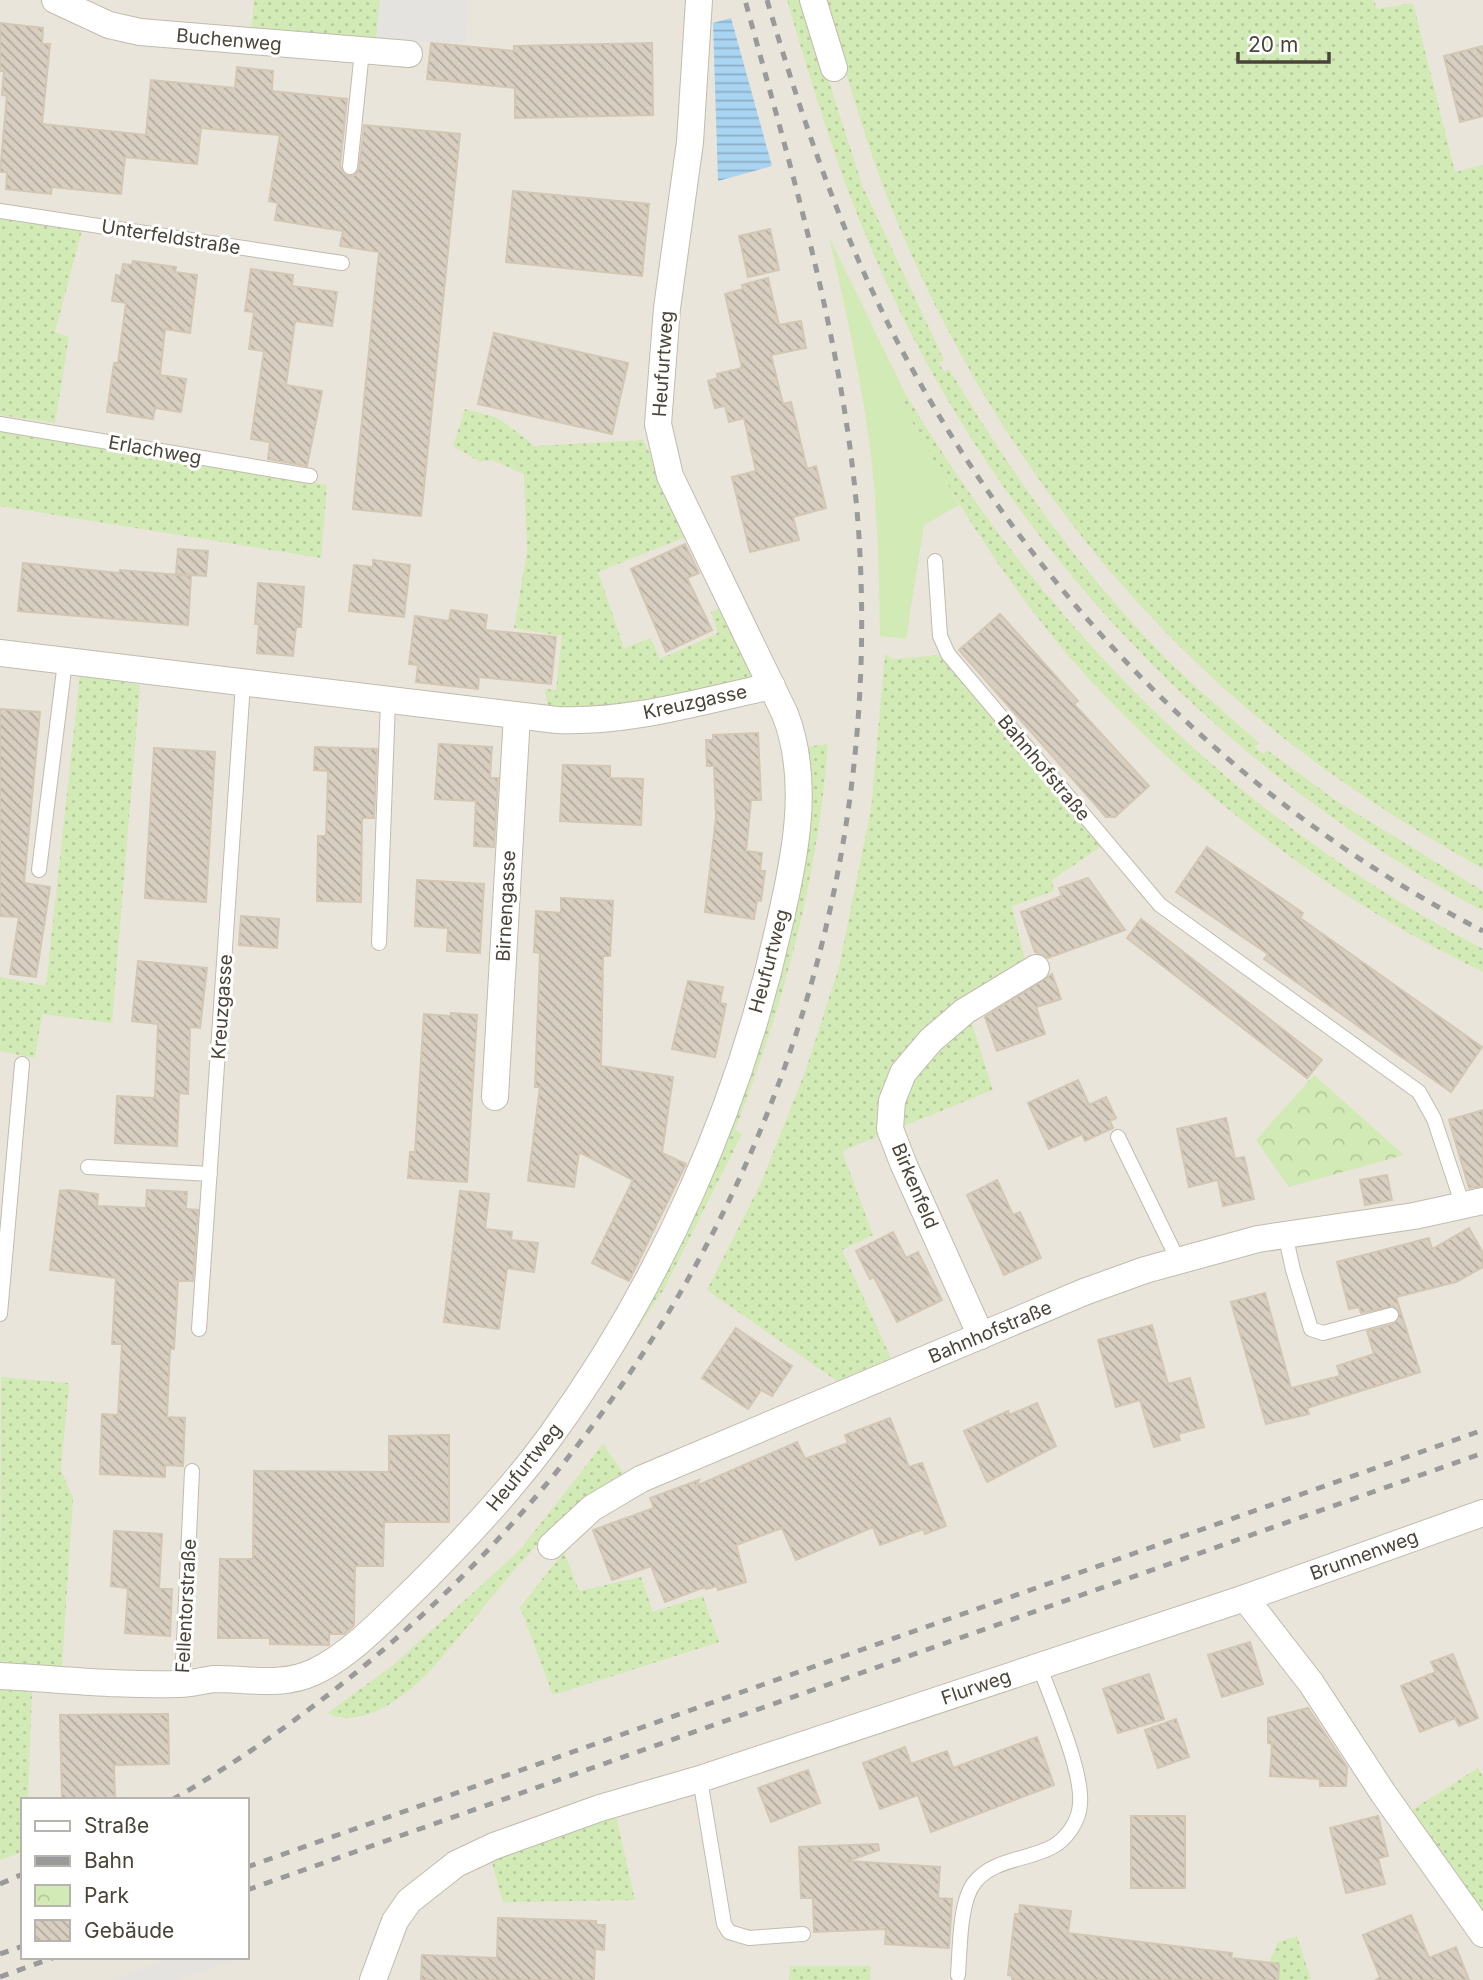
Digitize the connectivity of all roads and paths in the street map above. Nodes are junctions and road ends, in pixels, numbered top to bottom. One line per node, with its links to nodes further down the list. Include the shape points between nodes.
1 (55, 0): 4 (street, Buchenweg, via 109,25 140,32)
2 (699, 0): 16 (street, Heufurtweg, via 690,142 667,309 658,424 670,476)
3 (813, 0): 6 (street)
4 (362, 51): 5 (street, Buchenweg); 7 (lane)
5 (409, 54)
6 (834, 68)
7 (350, 167)
8 (0, 211): 9 (lane, Unterfeldstraße)
9 (342, 263)
10 (0, 424): 11 (lane, Erlachweg)
11 (310, 477)
12 (935, 561): 27 (lane, Bahnhofstraße, via 940,636 948,654 1160,905 1419,1092)
13 (0, 653): 14 (street, Kreuzgasse)
14 (65, 662): 15 (street, Kreuzgasse); 19 (lane)
15 (243, 684): 17 (street, Kreuzgasse); 26 (lane, Kreuzgasse)
16 (772, 686): 18 (street, Kreuzgasse, via 607,719); 40 (street, Heufurtweg, via 793,734 799,779 790,873 776,943 706,1159 632,1308 584,1388 531,1461 432,1571 364,1635 328,1664 302,1677)
17 (388, 701): 18 (street, Kreuzgasse); 20 (lane)
18 (517, 715): 23 (street, Birnengasse)
19 (39, 870)
20 (379, 943)
21 (1036, 968): 33 (street, Birkenfeld, via 965,1011 931,1040 903,1073 892,1101 890,1129)
22 (22, 1064): 30 (lane)
23 (495, 1097)
24 (1118, 1138): 29 (lane)
25 (88, 1167): 26 (lane)
26 (210, 1174): 32 (lane, Kreuzgasse)
27 (1473, 1204): 28 (street, Bahnhofstraße)
28 (1285, 1234): 29 (street, Bahnhofstraße); 31 (lane, via 1311,1329 1323,1332)
29 (1178, 1260): 33 (street, Bahnhofstraße, via 1094,1288)
30 (0, 1314)
31 (1391, 1315)
32 (199, 1329)
33 (981, 1336): 36 (street, Bahnhofstraße, via 641,1479 592,1508)
34 (192, 1471): 40 (lane, Fellentorstraße)
35 (1483, 1513): 37 (street, Brunnenweg)
36 (551, 1546)
37 (1245, 1598): 38 (street, Flurweg); 43 (street, via 1311,1683)
38 (1039, 1665): 41 (street, Flurweg); 44 (lane, via 1069,1752 1080,1804 1066,1837 1052,1847 1000,1865 975,1881 966,1896)
39 (0, 1676): 40 (street, Fellentorstraße)
40 (182, 1684)
41 (700, 1779): 42 (lane, via 729,1932 749,1938); 45 (street, Flurweg, via 600,1808 456,1864 409,1901 396,1921)
42 (803, 1934)
43 (1483, 1934)
44 (958, 1975)
45 (373, 1980)

